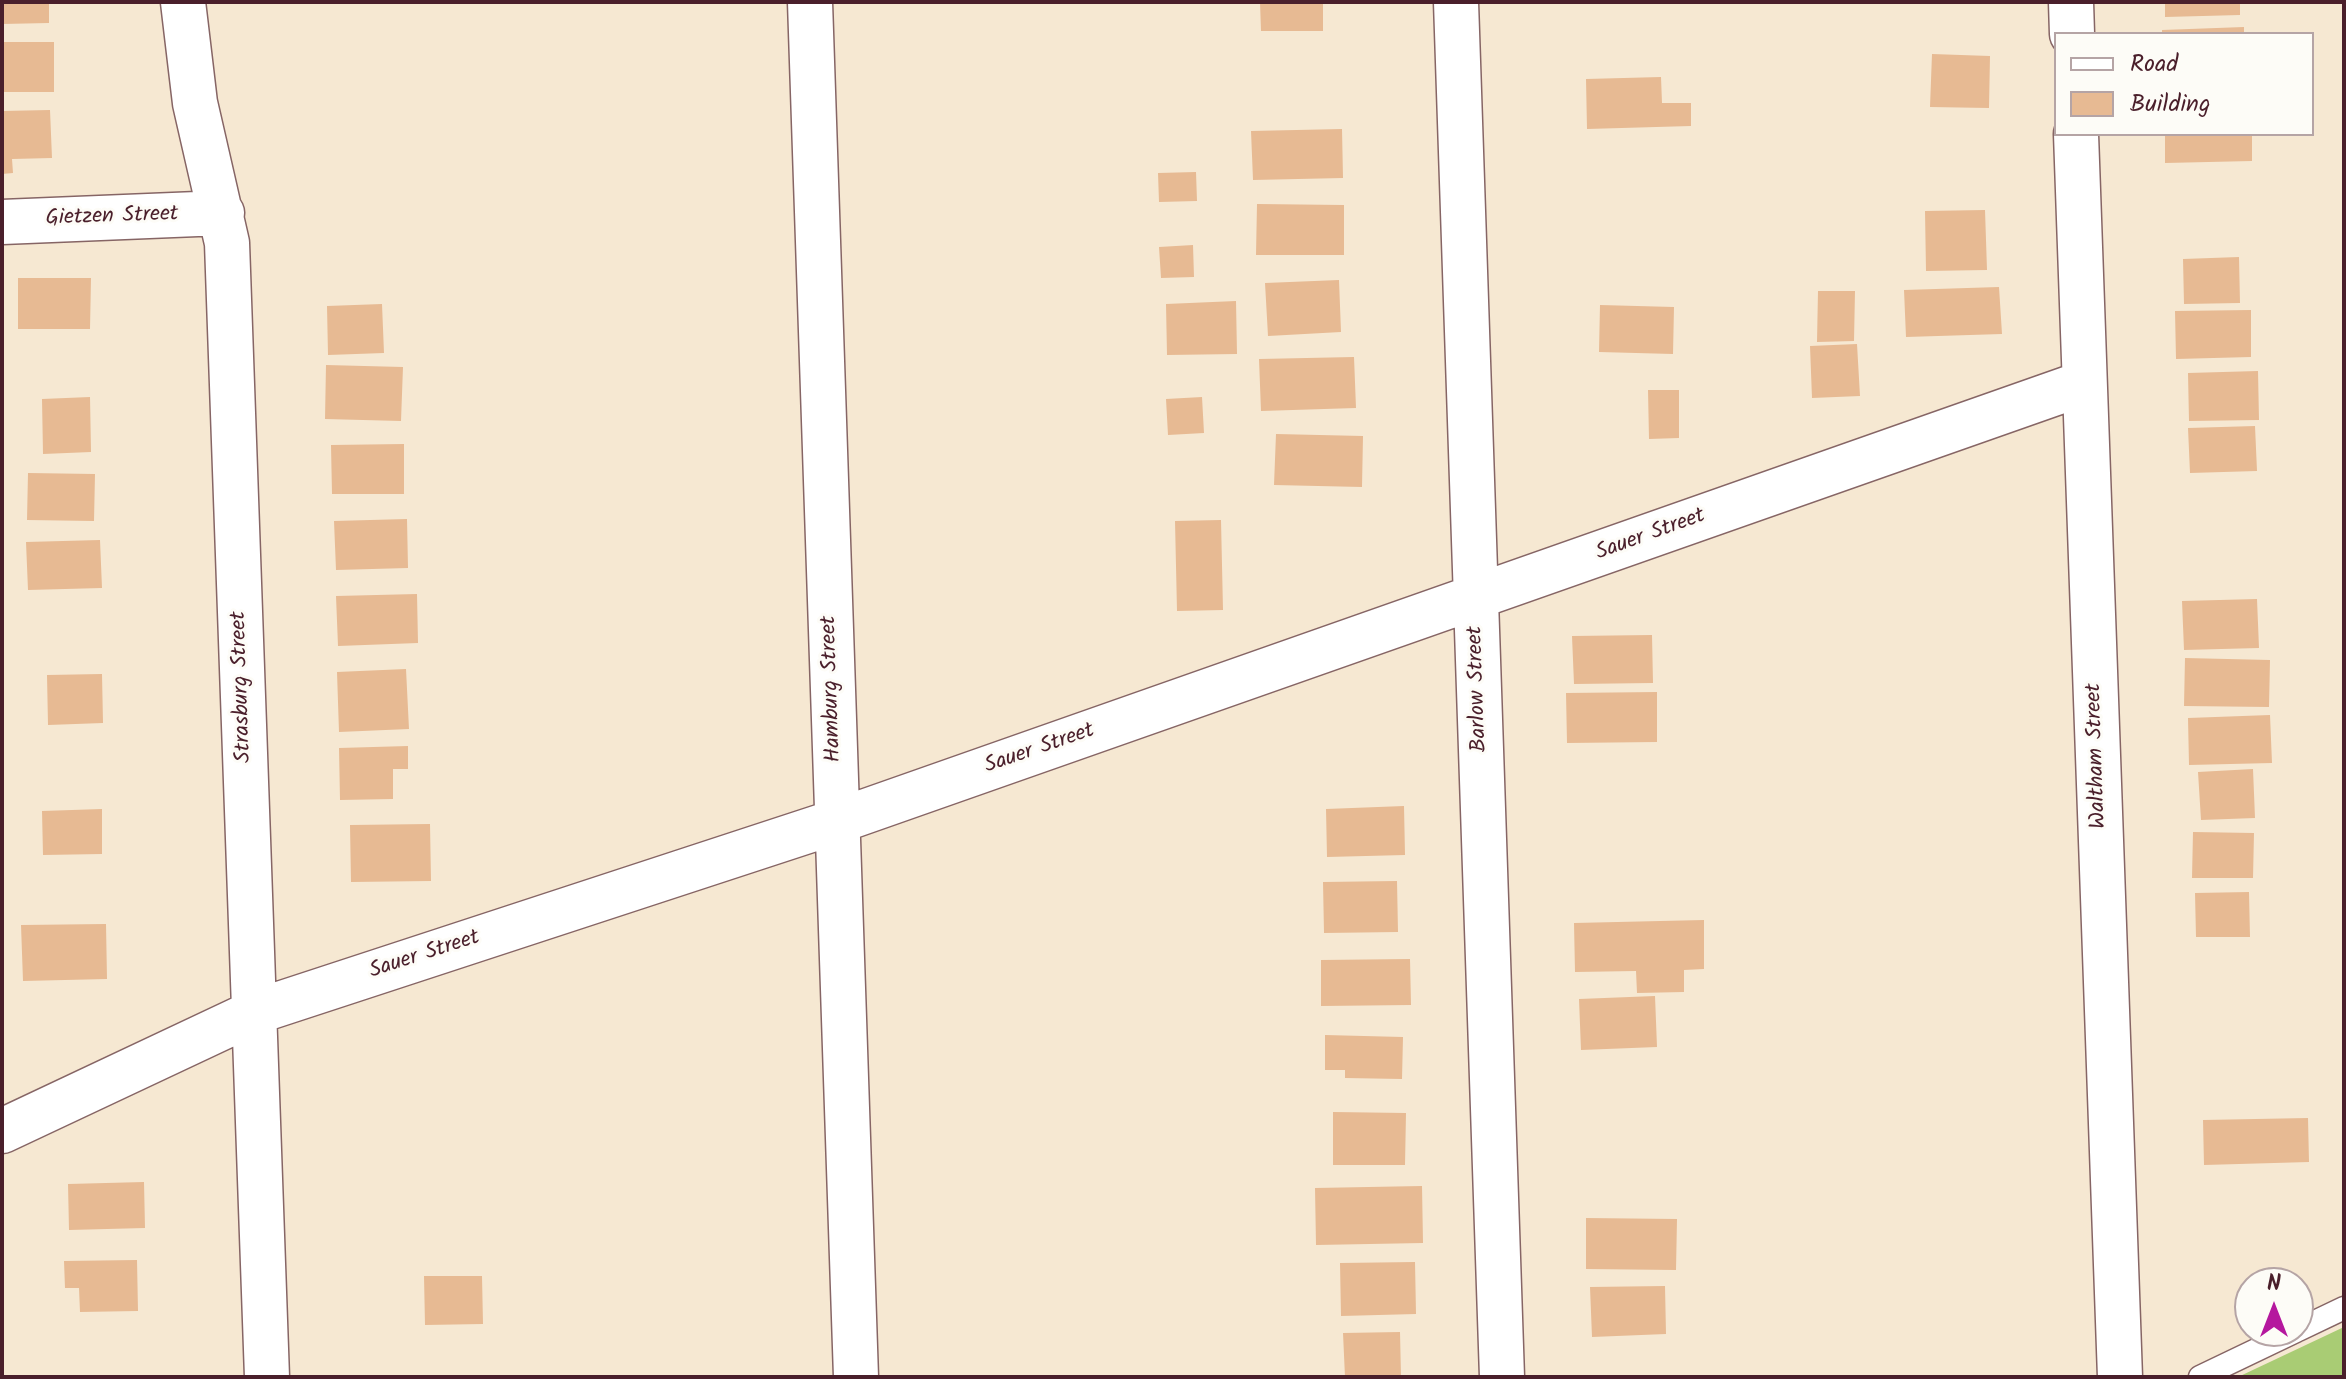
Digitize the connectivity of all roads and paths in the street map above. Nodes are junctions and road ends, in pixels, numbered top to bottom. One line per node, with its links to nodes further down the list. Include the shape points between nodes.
1 (183, 2): 7 (street, Strasburg Street, via 195,103)
2 (810, 2): 11 (street, Hamburg Street)
3 (1456, 2): 10 (street, Barlow Street)
4 (2071, 2): 5 (street)
5 (2072, 32)
6 (2076, 136): 9 (street, Waltham Street)
7 (222, 213): 8 (street, Gietzen Street); 12 (street, Strasburg Street)
8 (2, 222)
9 (2084, 383): 10 (street, Sauer Street); 20 (street, Waltham Street)
10 (1476, 598): 11 (street, Sauer Street); 19 (street, Barlow Street)
11 (838, 821): 12 (street, Sauer Street); 18 (street, Hamburg Street)
12 (255, 1012): 13 (street, Sauer Street); 17 (street, Strasburg Street)
13 (2, 1131)
14 (2344, 1308): 15 (lane)
15 (2314, 1322)
16 (2262, 1347): 21 (lane)
17 (267, 1377)
18 (856, 1377)
19 (1502, 1377)
20 (2120, 1377)
21 (2200, 1377)

